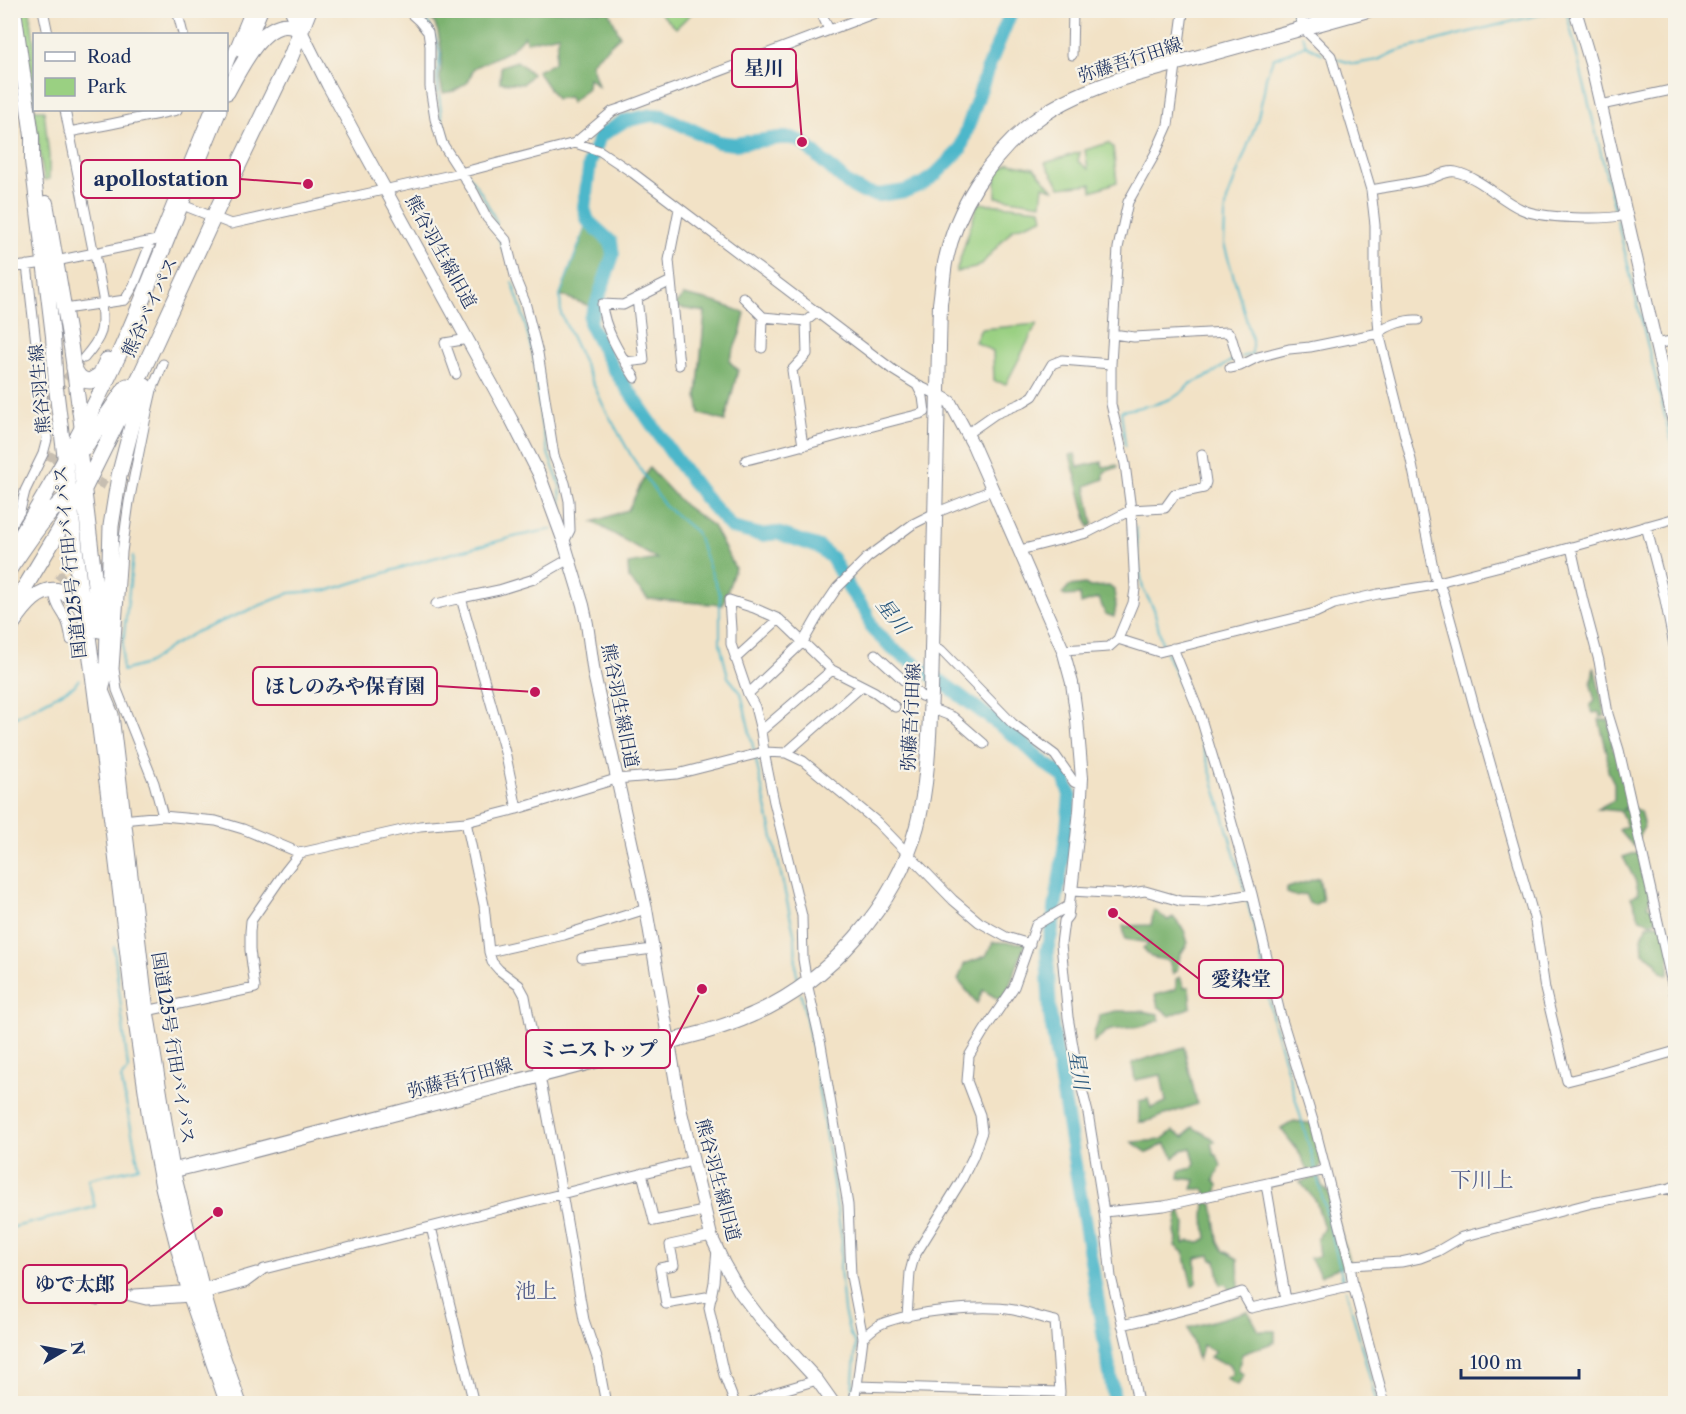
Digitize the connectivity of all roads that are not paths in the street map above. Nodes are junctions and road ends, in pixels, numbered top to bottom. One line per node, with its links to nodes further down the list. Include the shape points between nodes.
1 (14, 10): 43 (main road, 熊谷羽生線)
2 (43, 10): 19 (street)
3 (177, 10): 20 (street)
4 (250, 10): 21 (street)
5 (260, 10): 24 (highway)
6 (292, 10): 18 (main road)
7 (309, 10): 18 (highway, 熊谷バイパス)
8 (407, 10): 34 (street, via 428,32 435,119 442,143)
9 (820, 10): 17 (street)
10 (883, 10): 17 (street)
11 (1073, 10): 22 (street)
12 (1182, 10): 23 (street)
13 (1299, 10): 16 (street)
14 (1368, 10): 16 (main road, 弥藤吾行田線)
15 (1575, 10): 27 (street)
16 (1304, 28): 23 (main road, 弥藤吾行田線); 36 (street, via 1331,56)
17 (829, 30): 33 (street, via 613,111)
18 (301, 31): 25 (highway, via 285,26 266,33); 35 (street, 熊谷羽生線旧道); 40 (highway, 熊谷バイパス)
19 (48, 33)
20 (183, 33)
21 (230, 51)
22 (1072, 55)
23 (1176, 64): 58 (street, via 1168,125 1128,202 1118,248); 73 (main road, 弥藤吾行田線, via 1094,88 1056,108 1014,140 978,182 964,207 945,263)
24 (228, 87)
25 (228, 89)
26 (1676, 89): 27 (street)
27 (1601, 105): 39 (street)
28 (64, 111): 32 (street)
29 (172, 111): 32 (street)
30 (210, 111): 41 (street, via 157,240)
31 (219, 111): 37 (highway, 熊谷バイパス)
32 (69, 132): 42 (street)
33 (579, 143): 34 (street); 38 (street, via 600,151)
34 (460, 173): 35 (street); 89 (street, via 487,218 506,240 525,302 538,353 554,456 569,501 570,530)
35 (386, 189): 40 (street, via 231,224); 59 (street, 熊谷羽生線旧道)
36 (1371, 190): 39 (street, via 1454,171 1533,213 1613,218); 57 (street)
37 (180, 204): 40 (street); 56 (highway, 熊谷バイパス)
38 (679, 209): 46 (street, via 669,260); 52 (street)
39 (1627, 215): 61 (street)
40 (213, 218): 62 (highway, 熊谷バイパス)
41 (151, 242): 42 (street); 50 (street, via 125,300)
42 (94, 254): 43 (street); 50 (street)
43 (50, 262): 44 (street); 47 (main road, 熊谷羽生線); 78 (main road, 熊谷羽生線, via 56,388)
44 (27, 265): 45 (street); 88 (street, via 52,439 48,455)
45 (10, 268)
46 (670, 281): 49 (street); 67 (street)
47 (62, 292): 51 (main road, 熊谷羽生線); 78 (main road, via 60,353)
48 (743, 297): 53 (street)
49 (637, 298): 64 (street, via 644,360); 64 (street, via 623,305 602,304)
50 (102, 303): 51 (street); 65 (street, via 101,333)
51 (65, 309): 65 (main road, 熊谷羽生線)
52 (816, 313): 55 (street); 72 (street)
53 (763, 317): 55 (street); 63 (street)
54 (1418, 320): 57 (street)
55 (806, 321): 77 (street, via 807,354 792,370)
56 (130, 330): 65 (highway, via 114,346 100,375 94,379 77,375); 74 (highway, 熊谷バイパス)
57 (1379, 333): 58 (street, via 1288,349 1235,367 1231,336 1227,332 1134,337); 95 (street)
58 (1113, 334): 68 (street)
59 (468, 339): 70 (street, via 445,343); 89 (street, 熊谷羽生線旧道, via 539,474)
60 (1676, 340): 61 (street)
61 (1656, 344): 75 (street)
62 (153, 346): 69 (highway, 熊谷バイパス); 114 (highway, via 152,369 139,399 111,526 107,664)
63 (762, 348)
64 (625, 362): 71 (street)
65 (79, 363): 74 (main road, 熊谷羽生線)
66 (163, 364): 126 (street, via 152,390 129,502 117,602 114,669 117,690)
67 (679, 364)
68 (1111, 364): 76 (street, via 1062,360 1052,364 1033,396 995,414); 83 (street, via 1111,404)
69 (141, 374): 78 (highway, via 125,388 85,447); 82 (highway, 熊谷バイパス)
70 (456, 374)
71 (635, 378)
72 (917, 385): 73 (street); 77 (street, via 925,412)
73 (938, 395): 76 (street, via 950,402); 85 (main road, 弥藤吾行田線)
74 (81, 430): 78 (highway, 国道125号 行田バイパス)
75 (1676, 431)
76 (968, 434): 81 (street)
77 (803, 446): 80 (street)
78 (69, 449): 82 (highway, 国道125号 行田バイパス); 92 (highway)
79 (1202, 454): 83 (street, via 1204,488 1175,494 1164,508)
80 (746, 460)
81 (992, 490): 85 (street); 91 (street)
82 (76, 493): 84 (highway, 国道125号 行田バイパス); 94 (highway, 熊谷バイパス, via 39,528); 114 (highway, 国道125号 行田バイパス, via 96,593)
83 (1131, 510): 91 (street, via 1087,533); 103 (street, via 1135,589)
84 (70, 512): 99 (highway); 101 (highway, 国道125号 行田バイパス)
85 (935, 513): 105 (street, via 912,524 867,558 837,588); 107 (main road, 弥藤吾行田線)
86 (1676, 518): 87 (street)
87 (1647, 526): 90 (street); 110 (street)
88 (10, 527)
89 (560, 532): 93 (street, 熊谷羽生線旧道)
90 (1571, 547): 95 (street); 140 (street)
91 (1020, 550): 108 (street)
92 (10, 554)
93 (569, 558): 97 (street, via 534,579); 123 (street, 熊谷羽生線旧道, via 587,624)
94 (10, 568)
95 (1439, 583): 106 (street, via 1334,604 1315,613); 143 (street, via 1535,921 1545,989 1567,1081)
96 (54, 596): 104 (street, via 68,623)
97 (461, 598): 98 (street); 125 (street)
98 (436, 604)
99 (10, 612)
100 (779, 619): 105 (street); 111 (street); 111 (street, via 729,600)
101 (86, 620): 102 (highway, via 76,601 64,592 50,591 34,597); 118 (highway, 国道125号 行田バイパス)
102 (10, 627)
103 (1118, 639): 106 (street, via 1159,652); 108 (street, via 1109,647)
104 (71, 640)
105 (803, 642): 112 (street); 115 (street)
106 (1173, 648): 132 (street, via 1199,712)
107 (932, 650): 116 (main road, 弥藤吾行田線); 124 (street, via 941,650 1013,724 1056,755 1074,782)
108 (1063, 650): 124 (street, via 1072,682)
109 (875, 654): 116 (street, via 921,696)
110 (1676, 656)
111 (735, 658): 115 (street)
112 (832, 670): 113 (street); 119 (street)
113 (862, 686): 117 (street); 122 (street)
114 (102, 691): 118 (highway, 国道125号 行田バイパス); 127 (highway, 国道125号 行田バイパス, via 111,716)
115 (748, 694): 119 (street)
116 (931, 700): 120 (street); 130 (main road, 弥藤吾行田線, via 922,802)
117 (895, 707)
118 (97, 712): 147 (highway, 国道125号 行田バイパス, via 144,1080)
119 (761, 731): 121 (street)
120 (984, 744)
121 (764, 752): 122 (street); 123 (street, via 677,774); 139 (street, via 802,916)
122 (786, 753): 130 (street, via 803,761 852,801)
123 (616, 779): 125 (street); 134 (street, 熊谷羽生線旧道)
124 (1082, 786): 131 (street)
125 (517, 809): 128 (street)
126 (163, 816): 127 (street); 129 (street, via 243,829)
127 (122, 820): 141 (highway, 国道125号 行田バイパス)
128 (466, 822): 129 (street, via 420,826); 137 (street, via 484,905)
129 (300, 853): 141 (street, via 251,921 255,988)
130 (908, 853): 135 (street, via 979,922 1006,937); 139 (main road, 弥藤吾行田線, via 867,924)
131 (1071, 891): 132 (street, via 1145,891 1180,902); 133 (street)
132 (1252, 894): 146 (street, via 1280,1013)
133 (1069, 905): 135 (street, via 1035,925); 154 (street, via 1061,944 1067,1007)
134 (646, 909): 136 (street, 熊谷羽生線旧道); 137 (street, via 564,935)
135 (1030, 944): 159 (street, via 1014,987 969,1056 967,1081 982,1132 973,1157)
136 (653, 949): 138 (street); 142 (street, 熊谷羽生線旧道)
137 (489, 952): 144 (street, via 492,962 519,985 525,996)
138 (582, 958)
139 (807, 983): 142 (main road, 弥藤吾行田線, via 755,1014); 168 (street, via 848,1205 851,1276)
140 (1676, 1001)
141 (146, 1011): 147 (highway, 国道125号 行田バイパス)
142 (668, 1042): 144 (main road, 弥藤吾行田線); 145 (street, 熊谷羽生線旧道)
143 (1676, 1051)
144 (539, 1076): 147 (main road, 弥藤吾行田線); 151 (street)
145 (692, 1161): 148 (street); 153 (street, 熊谷羽生線旧道)
146 (1326, 1170): 149 (street); 160 (street)
147 (166, 1172): 162 (highway, 国道125号 行田バイパス)
148 (642, 1173): 151 (street); 153 (street, via 654,1221)
149 (1266, 1184): 154 (street, via 1164,1206); 165 (street)
150 (1674, 1187): 152 (street); 160 (street, via 1472,1234 1420,1258)
151 (562, 1193): 155 (street); 175 (street, via 584,1320 598,1361)
152 (1676, 1200)
153 (704, 1211): 156 (street, 熊谷羽生線旧道)
154 (1104, 1212): 167 (street, via 1111,1277)
155 (430, 1227): 162 (street, via 264,1269 245,1283); 174 (street)
156 (711, 1236): 157 (street, 熊谷羽生線旧道); 163 (street, via 670,1245 674,1265 660,1268 666,1304)
157 (717, 1250): 163 (street); 169 (street, 熊谷羽生線旧道, via 759,1317)
158 (903, 1255): 159 (street)
159 (914, 1258): 166 (street)
160 (1350, 1265): 161 (street)
161 (1353, 1285): 165 (street); 182 (street)
162 (196, 1292): 164 (street, via 146,1300 126,1295); 172 (highway, 国道125号 行田バイパス); 173 (highway, 国道125号 行田バイパス)
163 (712, 1296): 176 (street, via 709,1308 716,1342)
164 (97, 1300)
165 (1286, 1300): 167 (street, via 1251,1308 1242,1292)
166 (907, 1317): 168 (street, via 880,1324); 171 (street, via 974,1308 1013,1310 1055,1321)
167 (1122, 1325): 181 (street)
168 (863, 1338): 170 (street)
169 (817, 1380): 177 (street); 178 (street, 熊谷羽生線旧道)
170 (857, 1386): 171 (street); 179 (street)
171 (1060, 1392): 180 (street)
172 (228, 1404)
173 (239, 1404)
174 (474, 1404)
175 (606, 1404)
176 (735, 1404)
177 (749, 1404)
178 (834, 1404)
179 (853, 1404)
180 (1059, 1404)
181 (1138, 1404)
182 (1385, 1404)

